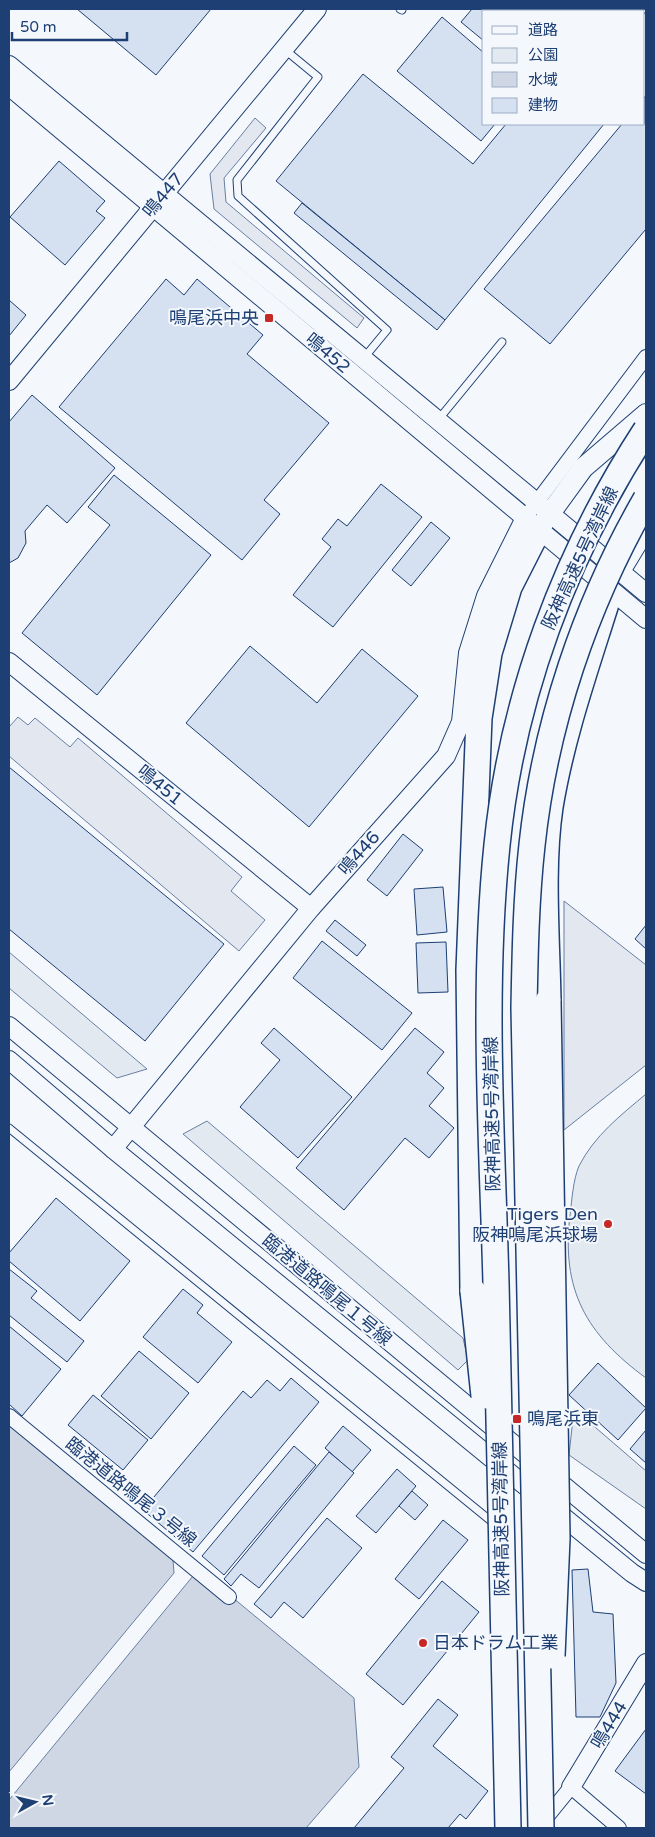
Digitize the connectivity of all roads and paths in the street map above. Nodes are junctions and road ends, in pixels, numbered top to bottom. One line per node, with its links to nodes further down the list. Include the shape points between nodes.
1 (316, 9): 2 (street, 鳴447)
2 (284, 48): 5 (street, 鳴447); 8 (lane, via 318,77 237,180 238,196 387,330)
3 (9, 65): 5 (street, 鳴452)
4 (9, 86): 5 (street, 鳴452)
5 (159, 201): 8 (street, 鳴452); 9 (street, 鳴447); 14 (street, 鳴452)
6 (502, 342): 11 (lane)
7 (646, 357): 14 (street)
8 (363, 359): 11 (street, 鳴452)
9 (9, 381)
10 (646, 414): 14 (main road, via 584,468)
11 (438, 420): 14 (street, 鳴452)
12 (646, 430): 30 (highway, 阪神高速5号湾岸線, bridge, via 592,525 557,598 530,677 509,765 497,845 490,962)
13 (646, 499): 35 (highway, 阪神高速5号湾岸線, bridge, via 621,543 587,620 563,692 544,768 526,926 524,1008)
14 (538, 516): 16 (street, 鳴452); 20 (street, 鳴446, via 486,596 468,653 461,722 446,756); 30 (highway, bridge, via 509,587 489,653 479,718 469,970 473,1291)
15 (646, 528): 16 (main road)
16 (615, 580): 17 (street, 鳴452); 18 (street, 鳴452); 36 (highway, bridge, via 563,741 550,809 546,880 557,1538 550,1698)
17 (646, 593)
18 (646, 619)
19 (9, 662): 20 (street, 鳴451)
20 (311, 908): 24 (street, 鳴446)
21 (9, 1026): 24 (street, 臨港道路鳴尾１号線)
22 (9, 1060): 25 (street, 臨港道路鳴尾１号線)
23 (9, 1128): 27 (lane)
24 (131, 1128): 25 (street, 鳴446); 28 (street, 臨港道路鳴尾１号線)
25 (114, 1149): 29 (street, 臨港道路鳴尾１号線)
26 (9, 1416): 31 (street, 臨港道路鳴尾３号線)
27 (491, 1521)
28 (646, 1554)
29 (646, 1582)
30 (503, 1585): 34 (highway, 阪神高速5号湾岸線, bridge)
31 (229, 1597)
32 (646, 1663): 33 (street, 鳴444)
33 (571, 1787): 35 (street, 鳴444); 37 (street)
34 (508, 1828)
35 (539, 1828)
36 (550, 1828)
37 (619, 1828)

